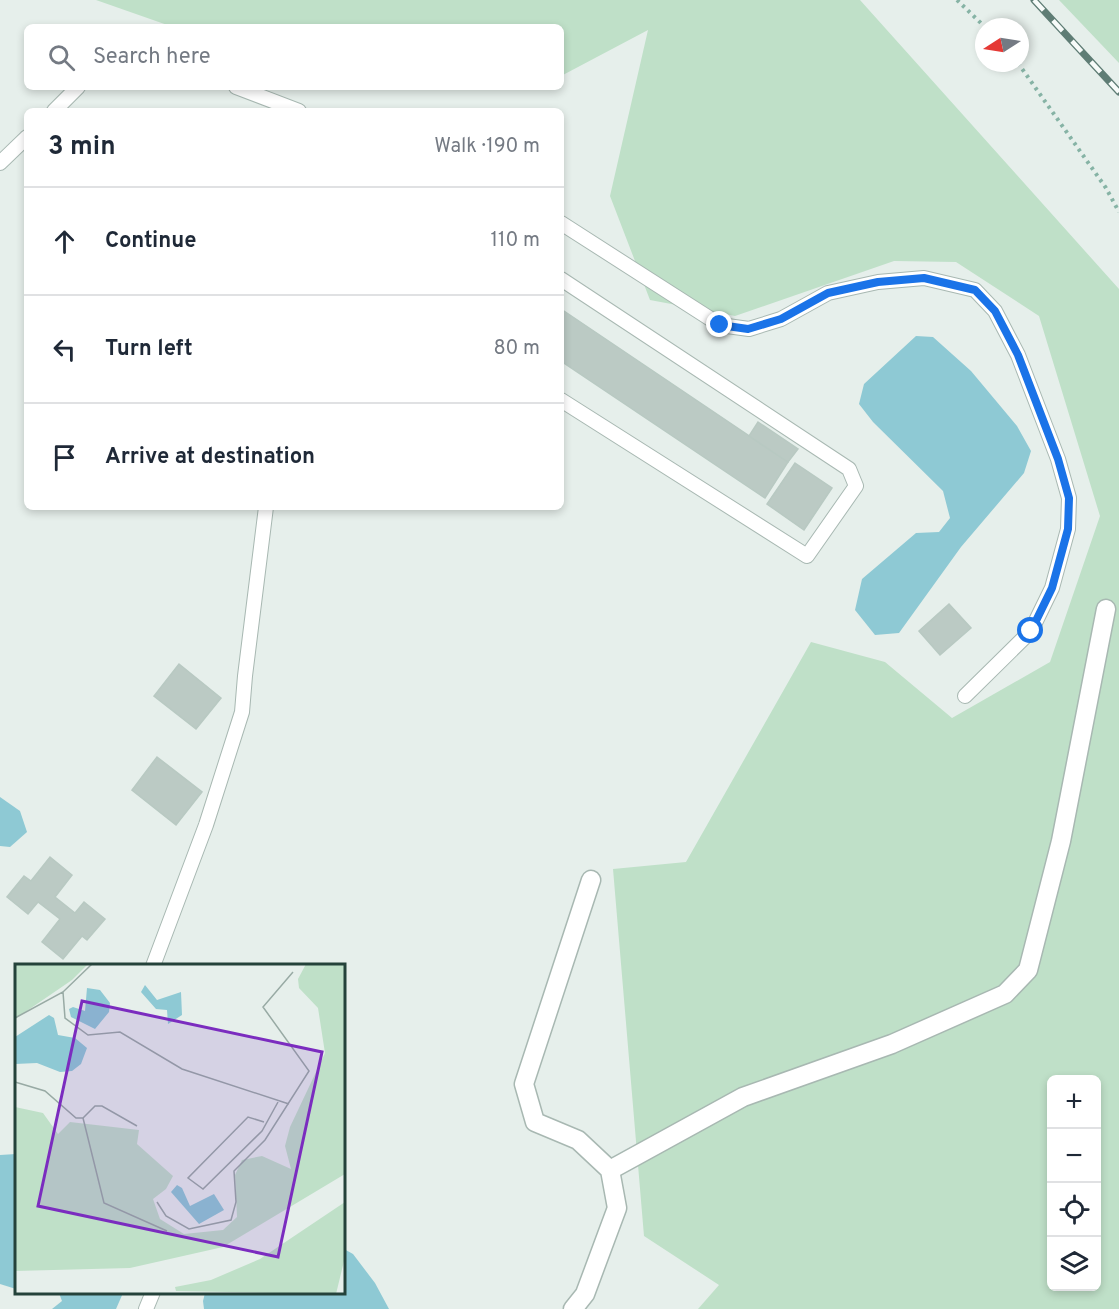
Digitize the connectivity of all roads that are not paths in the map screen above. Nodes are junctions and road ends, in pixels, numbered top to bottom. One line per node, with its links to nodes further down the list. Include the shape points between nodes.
1 (75, 90): 3 (lane)
2 (244, 90): 4 (lane)
3 (57, 108)
4 (292, 108)
5 (24, 140): 6 (lane)
6 (0, 163)
7 (564, 225): 12 (lane, via 720,325 748,329 781,319 828,293 878,282 924,278 975,290 995,311 1018,355 1058,459 1069,498 1068,529 1052,588 1031,631)
8 (564, 281): 9 (lane, via 849,469 856,486 807,556)
9 (564, 402)
10 (266, 510): 14 (lane, via 243,711 206,825)
11 (1106, 609): 15 (street, via 1061,841 1028,970 1005,994 892,1044 743,1097)
12 (965, 696)
13 (591, 880): 15 (street, via 524,1084 536,1122 578,1140)
14 (154, 964)
15 (610, 1170): 18 (street, via 617,1208 585,1294)
16 (153, 1294): 17 (lane)
17 (146, 1309)
18 (573, 1309)

